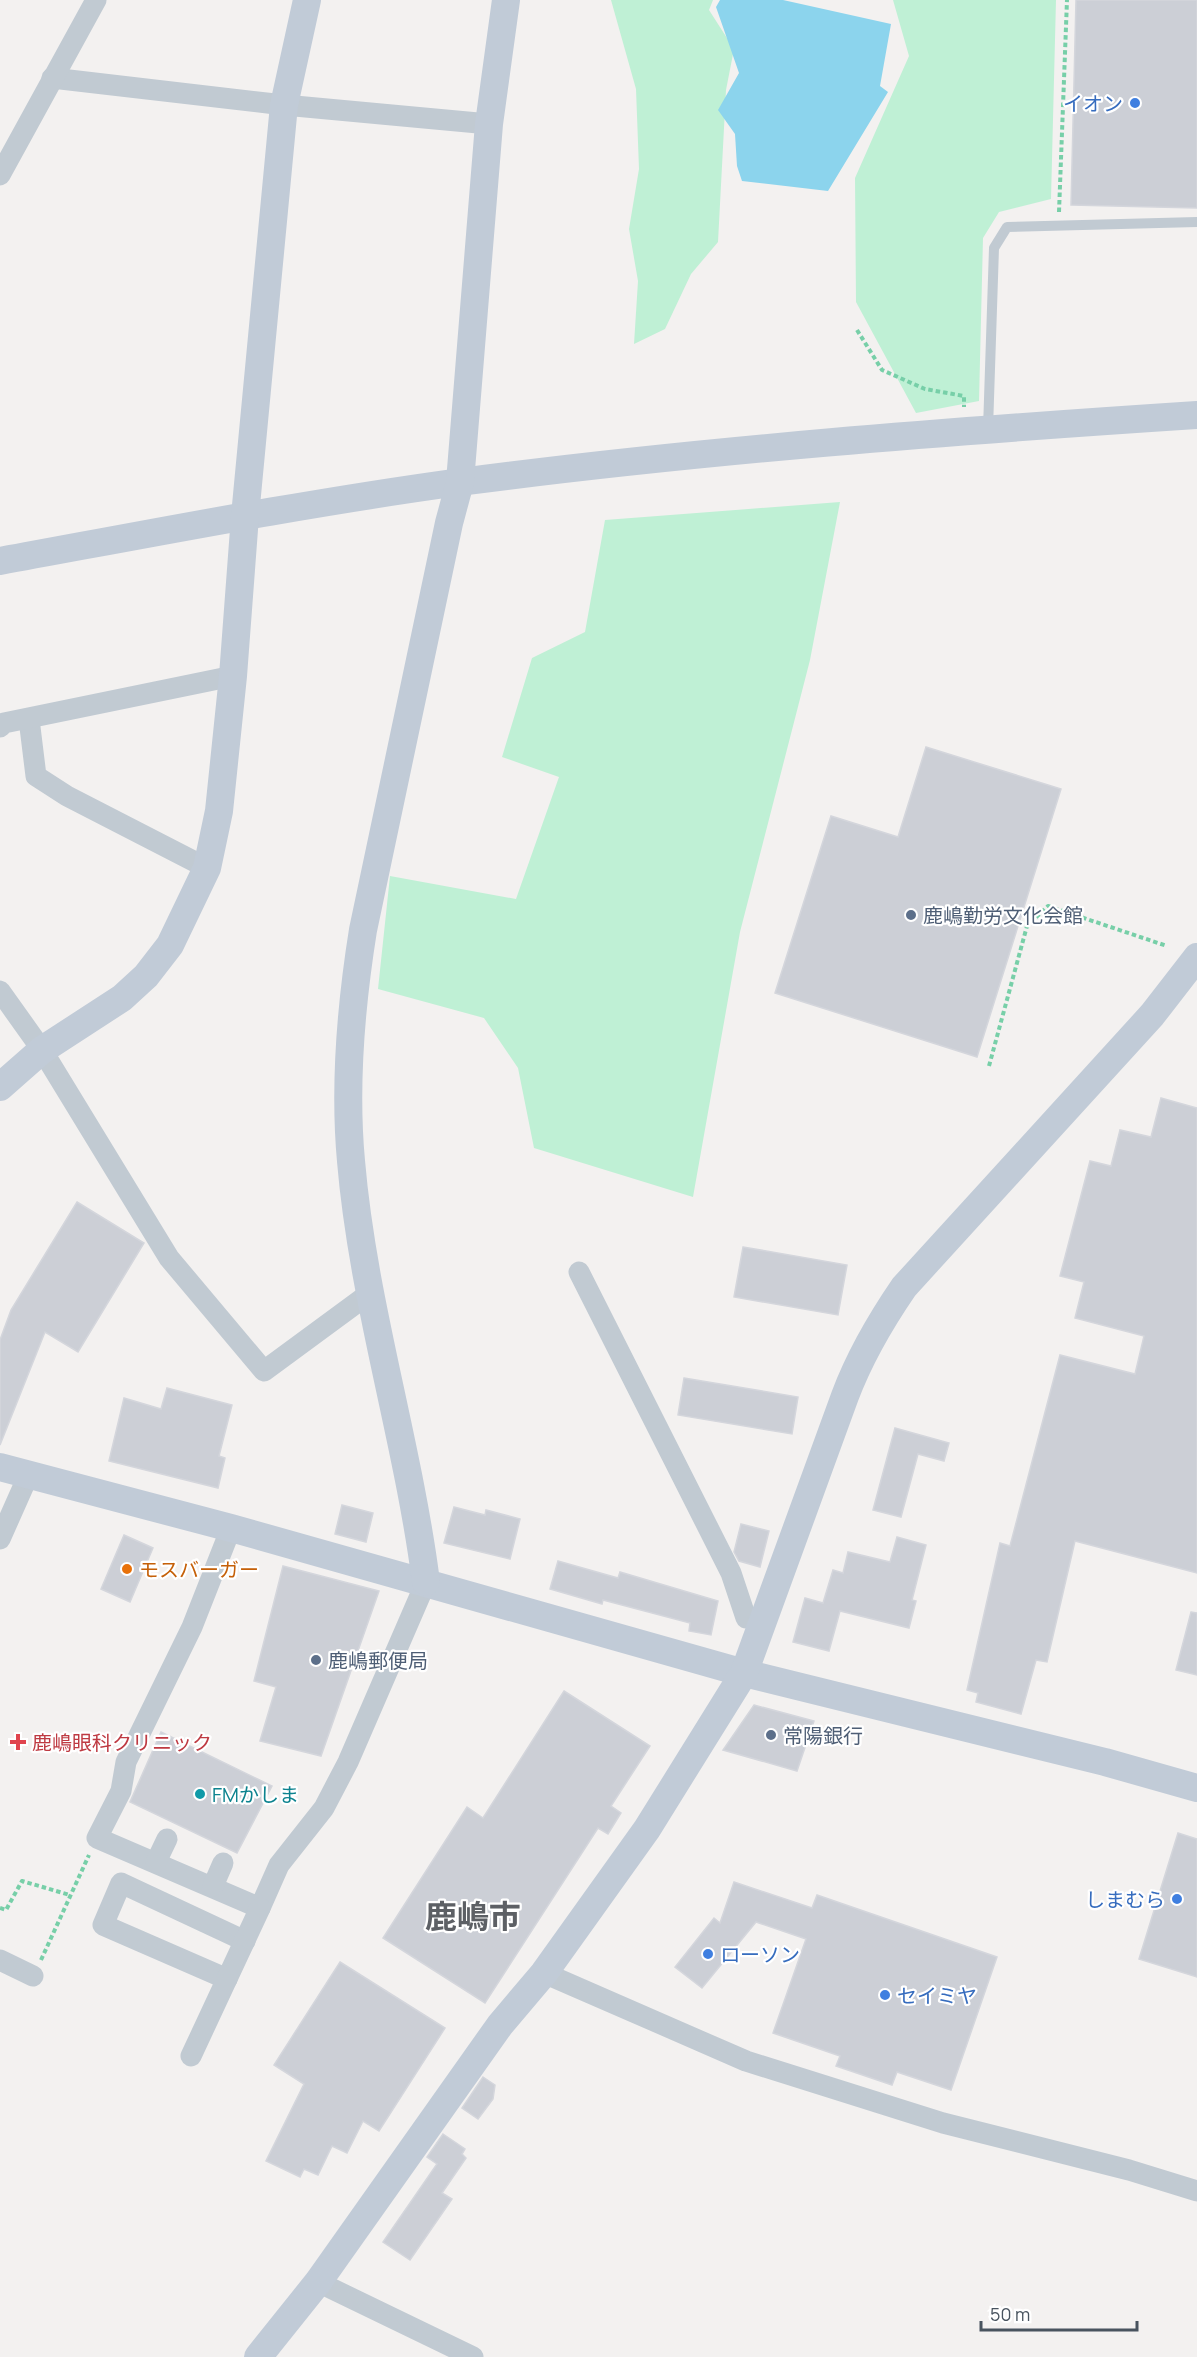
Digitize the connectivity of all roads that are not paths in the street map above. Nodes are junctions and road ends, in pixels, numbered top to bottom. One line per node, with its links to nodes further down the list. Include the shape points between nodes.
1 (306, 0): 5 (street)
2 (506, 0): 6 (street)
3 (92, 1): 4 (street)
4 (52, 78): 5 (street); 7 (street)
5 (284, 105): 6 (street); 12 (street)
6 (489, 124): 11 (street)
7 (0, 175)
8 (1197, 222): 10 (lane, via 1007,227 994,248)
9 (1197, 415): 10 (street)
10 (988, 429): 11 (street)
11 (460, 482): 12 (street); 23 (street, via 355,982 351,1161)
12 (244, 516): 13 (street); 14 (street)
13 (0, 561)
14 (233, 676): 15 (street); 17 (street, via 219,811)
15 (29, 718): 16 (street); 17 (street, via 36,777)
16 (0, 727)
17 (207, 868): 20 (street, via 170,945 146,976 122,998)
18 (1197, 957): 30 (street, via 1152,1015 904,1287 879,1324 845,1396)
19 (0, 991): 20 (street)
20 (42, 1050): 21 (street); 23 (street, via 169,1258 264,1371)
21 (0, 1087)
22 (579, 1272): 29 (street, via 730,1574)
23 (370, 1293): 28 (street, via 419,1528)
24 (0, 1467): 25 (street)
25 (28, 1476): 26 (street); 27 (street)
26 (231, 1528): 28 (street); 33 (street, via 192,1627 126,1762 121,1791 97,1838)
27 (0, 1539)
28 (426, 1582): 30 (street); 36 (street, via 348,1762 324,1808 279,1865)
29 (746, 1618)
30 (744, 1673): 31 (street); 39 (street, via 647,1829)
31 (1197, 1788)
32 (167, 1839): 33 (street)
33 (156, 1862): 35 (street)
34 (223, 1863): 35 (street)
35 (213, 1886): 36 (street)
36 (260, 1908): 37 (street)
37 (245, 1941): 41 (street); 41 (street, via 122,1883 103,1925)
38 (0, 1960): 40 (street)
39 (544, 1973): 43 (street, via 746,2061 944,2123); 44 (street, via 500,2025)
40 (33, 1976)
41 (227, 1979): 42 (street)
42 (191, 2056)
43 (1197, 2191)
44 (318, 2282): 45 (street); 46 (street)
45 (258, 2357)
46 (472, 2357)

